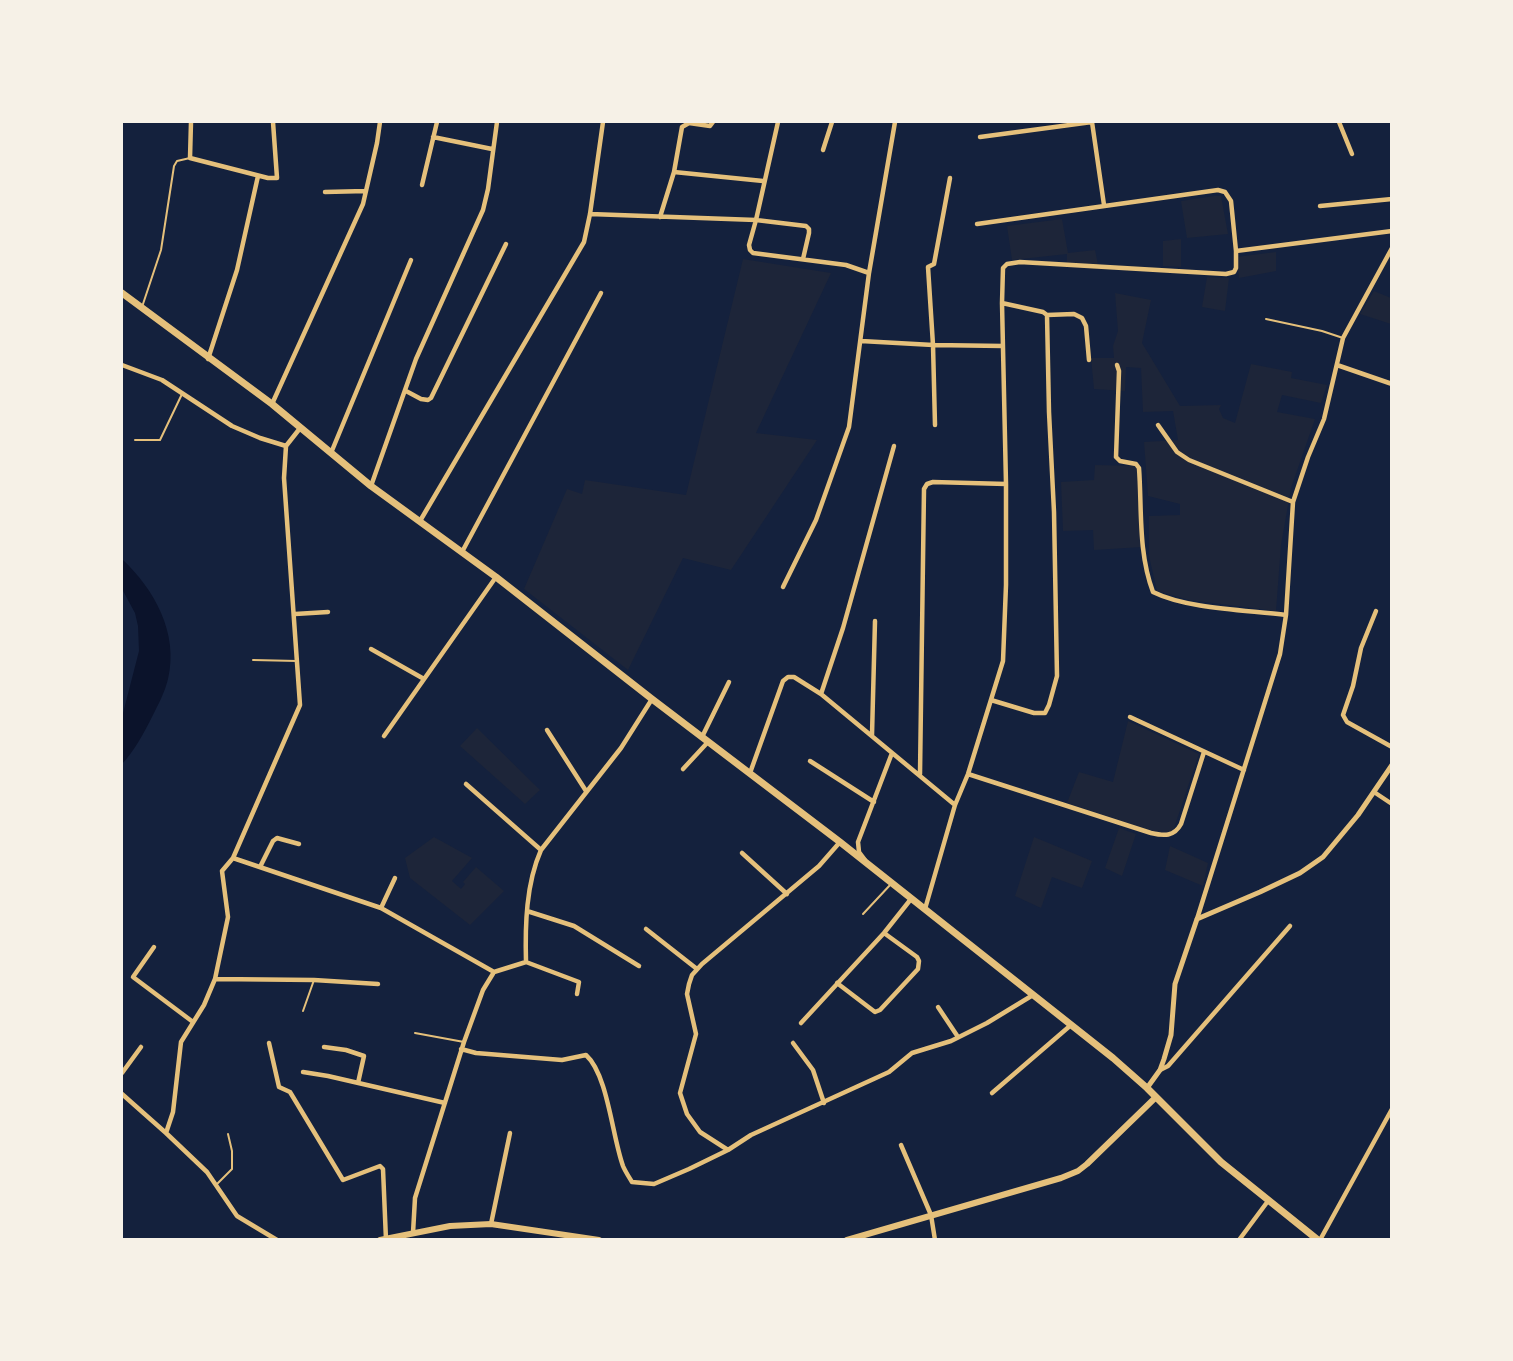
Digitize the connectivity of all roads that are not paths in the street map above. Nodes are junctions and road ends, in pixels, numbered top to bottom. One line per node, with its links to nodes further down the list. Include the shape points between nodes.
1 (191, 122): 18 (street)
2 (273, 122): 20 (street, via 277,178)
3 (380, 122): 24 (street)
4 (437, 122): 13 (street)
5 (497, 122): 15 (street)
6 (603, 122): 29 (street)
7 (713, 122): 19 (street, via 710,126 689,123 682,127)
8 (778, 122): 22 (street)
9 (832, 122): 16 (street)
10 (896, 122): 39 (street)
11 (1092, 122): 14 (street); 27 (street)
12 (1339, 122): 17 (street)
13 (433, 137): 15 (street); 23 (street)
14 (980, 137)
15 (492, 149): 57 (street, via 483,210 416,359)
16 (823, 150)
17 (1352, 154)
18 (190, 158): 20 (street); 43 (lane, via 177,161 174,166 161,250)
19 (674, 172): 22 (street); 30 (street)
20 (258, 176): 50 (street, via 237,270)
21 (950, 178): 48 (street, via 934,264 928,267)
22 (763, 181): 31 (street)
23 (422, 185)
24 (366, 191): 25 (street); 58 (street, via 354,226)
25 (325, 192)
26 (1392, 199): 28 (street)
27 (1104, 205): 32 (street); 36 (street, via 1225,192 1231,201)
28 (1320, 206)
29 (590, 214): 30 (street); 69 (street, via 584,242)
30 (660, 218): 31 (street)
31 (756, 220): 37 (street, via 806,226 809,229); 37 (street, via 749,245 753,253)
32 (977, 224)
33 (1392, 231): 36 (street)
34 (506, 244): 57 (street, via 431,398 421,399)
35 (1392, 248): 46 (street)
36 (1236, 251): 42 (street, via 1236,268 1226,274 1006,264)
37 (803, 259): 39 (street, via 846,265)
38 (411, 261): 65 (street)
39 (869, 273): 47 (street)
40 (122, 293): 43 (main road)
41 (601, 293): 70 (street)
42 (1002, 303): 44 (street); 49 (street)
43 (141, 309): 50 (main road)
44 (1047, 315): 51 (street, via 1074,314 1082,318); 85 (street, via 1056,676 1045,713)
45 (1266, 319): 46 (lane)
46 (1343, 338): 54 (street)
47 (861, 341): 48 (street); 72 (street, via 849,427 816,520)
48 (933, 345): 49 (street); 59 (street)
49 (1004, 346): 66 (street)
50 (208, 359): 58 (main road)
51 (1089, 360)
52 (122, 365): 56 (street)
53 (1117, 365): 76 (street, via 1116,457 1139,468 1140,516 1153,592 1201,605)
54 (1337, 365): 55 (street); 68 (street, via 1324,419)
55 (1392, 384)
56 (183, 392): 62 (lane, via 160,440); 63 (street, via 232,426)
57 (406, 392): 67 (street)
58 (272, 404): 61 (main road)
59 (935, 425)
60 (1158, 425): 68 (street, via 1177,452 1189,460)
61 (301, 427): 63 (street); 65 (main road)
62 (135, 440)
63 (286, 446): 75 (street, via 284,478)
64 (894, 446): 83 (street, via 843,628)
65 (331, 453): 67 (main road)
66 (1006, 484): 85 (street, via 1003,661); 99 (street, via 933,482 924,489)
67 (371, 486): 69 (main road)
68 (1293, 502): 76 (street)
69 (420, 521): 70 (main road)
70 (462, 552): 71 (main road)
71 (496, 578): 81 (street); 84 (main road)
72 (783, 587)
73 (1376, 611): 91 (street, via 1361,648 1343,715 1347,722)
74 (328, 612): 75 (street)
75 (295, 615): 80 (street)
76 (1286, 615): 97 (street, via 1278,663)
77 (875, 621): 88 (street)
78 (371, 649): 81 (street)
79 (253, 660): 80 (lane)
80 (297, 661): 111 (street, via 300,705)
81 (424, 679): 89 (street)
82 (729, 682): 90 (street)
83 (820, 694): 88 (street); 98 (street, via 794,677 783,681)
84 (652, 699): 90 (main road); 102 (street, via 621,748)
85 (991, 699): 100 (street)
86 (1130, 717): 92 (street)
87 (547, 730): 102 (street)
88 (872, 735): 93 (street)
89 (384, 736)
90 (705, 739): 96 (street); 98 (main road)
91 (1392, 747)
92 (1204, 752): 97 (street); 100 (street, via 1181,824 1170,835 1151,833)
93 (892, 753): 99 (street); 104 (street)
94 (810, 761): 104 (street)
95 (1392, 765): 103 (street)
96 (683, 769)
97 (1244, 770): 122 (street)
98 (750, 773): 107 (main road)
99 (920, 774): 106 (street)
100 (968, 774): 106 (street)
101 (466, 784): 109 (street)
102 (586, 791): 109 (street)
103 (1374, 792): 105 (street); 122 (street, via 1323,857 1300,873)
104 (874, 802): 113 (street, via 858,842 859,852)
105 (1392, 804)
106 (955, 805): 119 (street)
107 (840, 842): 113 (main road); 116 (street)
108 (299, 844): 112 (street, via 277,838)
109 (541, 850): 120 (street)
110 (742, 853): 116 (street)
111 (233, 858): 112 (street); 131 (street, via 222,871 228,917)
112 (260, 867): 118 (street)
113 (869, 867): 115 (main road)
114 (395, 879): 118 (street)
115 (891, 884): 117 (main road); 121 (lane)
116 (787, 894): 129 (street)
117 (911, 899): 119 (main road); 125 (street)
118 (381, 908): 130 (street)
119 (925, 909): 136 (main road)
120 (527, 911): 127 (street); 128 (street, via 574,926)
121 (863, 914)
122 (1197, 919): 150 (street, via 1175,984 1170,1035)
123 (1290, 926): 150 (street, via 1168,1066)
124 (646, 929): 129 (street)
125 (884, 933): 133 (street); 133 (street, via 917,957 919,965 880,1010 867,1008)
126 (154, 947): 139 (street, via 133,977)
127 (526, 962): 130 (street); 135 (street, via 579,982)
128 (639, 966)
129 (697, 969): 165 (street, via 687,994 696,1034 680,1093 687,1114 700,1132)
130 (494, 972): 144 (street, via 483,990)
131 (215, 980): 132 (street); 139 (street)
132 (315, 980): 134 (street); 138 (lane)
133 (837, 983): 140 (street)
134 (378, 984)
135 (577, 994)
136 (1033, 995): 141 (main road); 143 (street)
137 (938, 1007): 143 (street)
138 (303, 1011)
139 (193, 1022): 161 (street, via 181,1042 173,1112)
140 (801, 1023)
141 (1071, 1025): 154 (main road); 155 (street)
142 (415, 1033): 144 (lane)
143 (958, 1037): 159 (street, via 912,1053 889,1072)
144 (464, 1042): 149 (street)
145 (793, 1042): 159 (street, via 813,1070)
146 (269, 1043): 175 (street, via 279,1087 290,1092 343,1180 380,1166 383,1170)
147 (141, 1047): 152 (street)
148 (324, 1047): 153 (street, via 364,1056)
149 (461, 1049): 158 (street); 165 (street, via 562,1060 586,1055 594,1063 623,1168 632,1182 654,1184)
150 (1160, 1070): 154 (street)
151 (303, 1072): 153 (street)
152 (122, 1073)
153 (358, 1083): 158 (street)
154 (1147, 1088): 157 (main road)
155 (992, 1093)
156 (122, 1094): 161 (street)
157 (1155, 1098): 167 (main road); 168 (main road, via 1078,1171 1032,1188)
158 (445, 1103): 170 (street, via 415,1198)
159 (824, 1103): 165 (street, via 750,1135)
160 (1392, 1109): 180 (street)
161 (166, 1133): 166 (street)
162 (510, 1133): 169 (street)
163 (228, 1134): 166 (lane, via 232,1169)
164 (901, 1145): 168 (street)
165 (728, 1150)
166 (216, 1185): 171 (street, via 237,1216)
167 (1268, 1201): 179 (street); 180 (main road)
168 (931, 1215): 173 (main road); 178 (street)
169 (491, 1224): 170 (main road); 172 (main road)
170 (413, 1233): 175 (main road)
171 (269, 1237): 174 (street)
172 (559, 1237): 176 (main road)
173 (860, 1238): 177 (main road)
174 (277, 1239)
175 (384, 1239)
176 (598, 1239)
177 (847, 1239)
178 (935, 1239)
179 (1239, 1239)
180 (1319, 1239)

